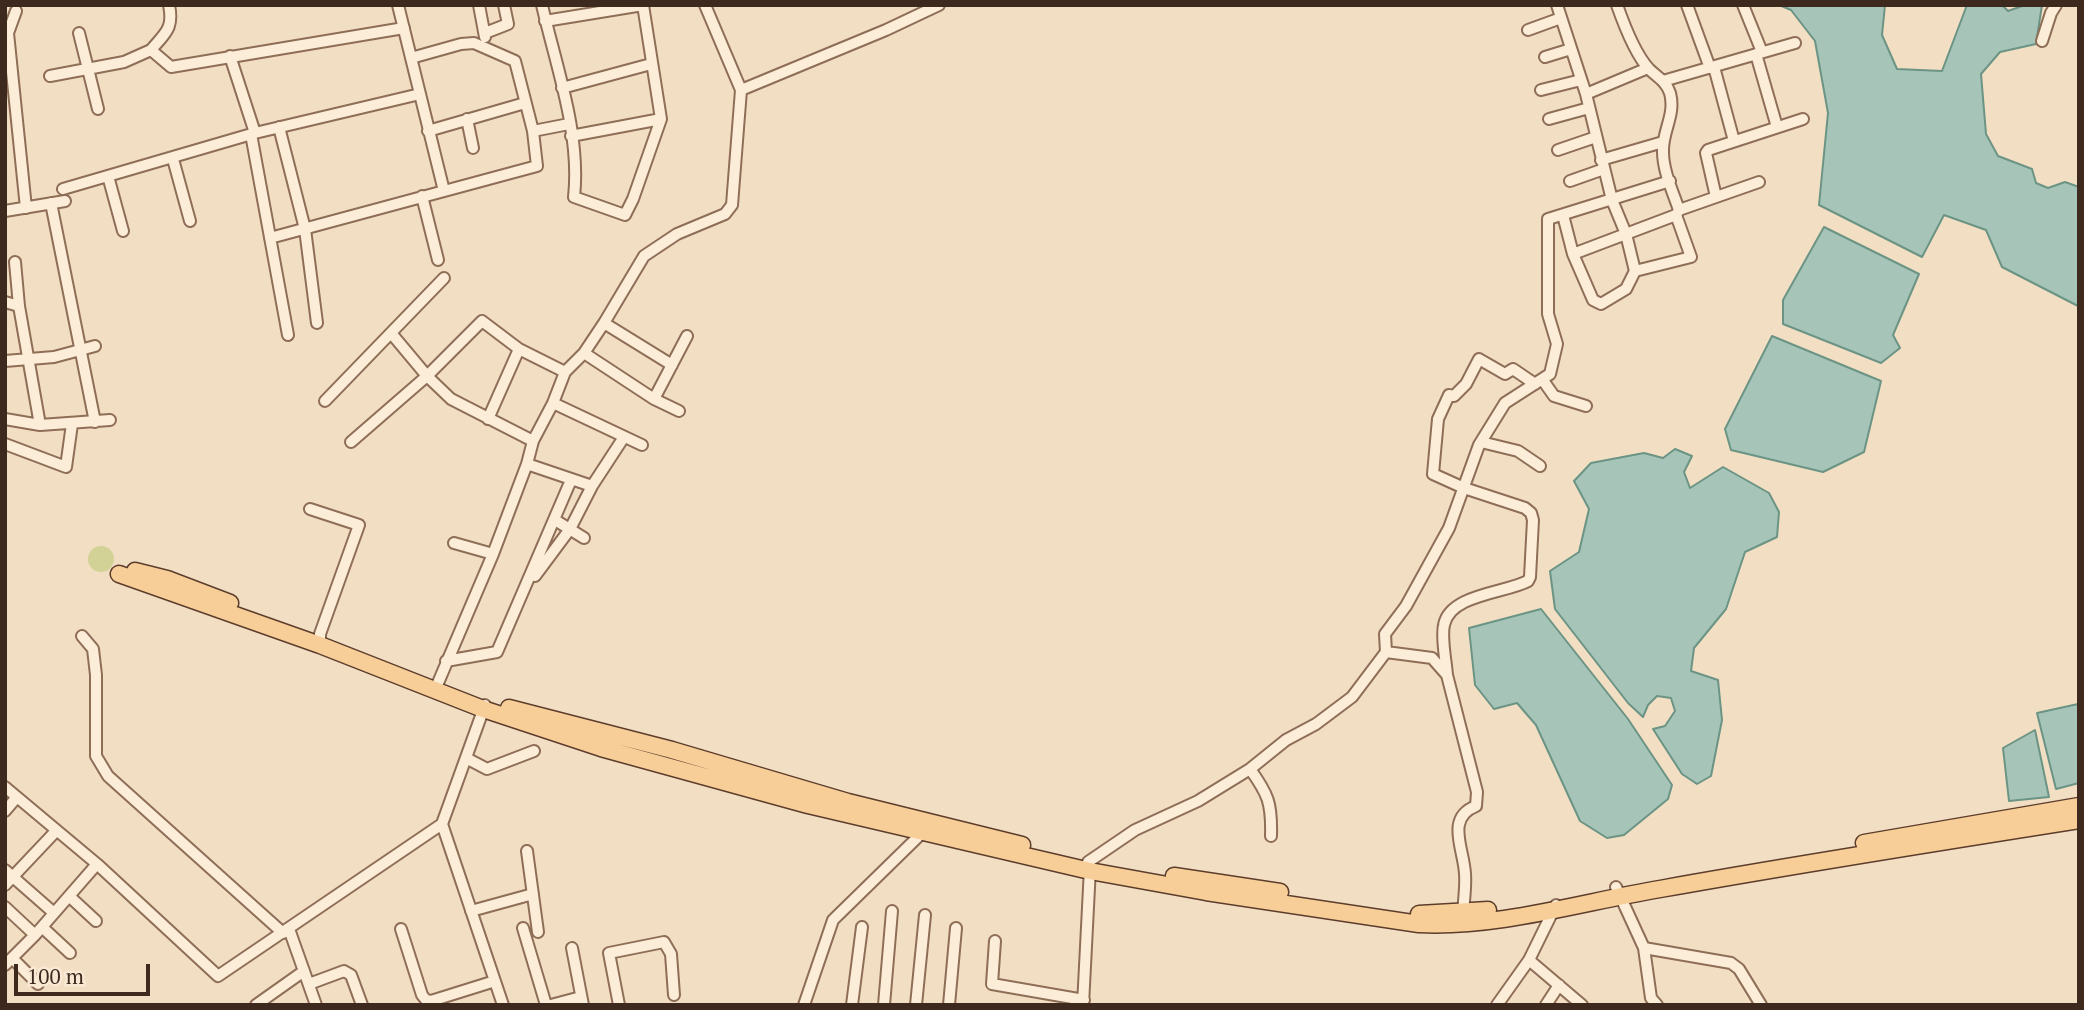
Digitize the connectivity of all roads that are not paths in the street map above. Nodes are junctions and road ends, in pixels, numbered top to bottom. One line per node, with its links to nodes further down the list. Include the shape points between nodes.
1 (169, 5): 25 (street, via 172,21)
2 (398, 5): 16 (street)
3 (479, 5): 20 (street)
4 (504, 5): 20 (street, via 508,24)
5 (542, 5): 15 (street)
6 (705, 5): 38 (street)
7 (939, 5): 38 (street)
8 (1557, 5): 14 (street)
9 (1617, 5): 33 (street)
10 (1686, 5): 31 (street)
11 (1743, 5): 26 (street)
12 (2056, 5): 21 (street)
13 (16, 11): 18 (street)
14 (1562, 18): 17 (street); 24 (street)
15 (545, 21): 30 (street, via 643,5); 37 (street)
16 (404, 28): 27 (street); 29 (street)
17 (1528, 30)
18 (7, 33): 45 (street)
19 (79, 33): 32 (street)
20 (485, 33): 23 (street)
21 (2042, 41)
22 (1795, 43): 26 (street)
23 (483, 47): 29 (street, via 461,44); 42 (street, via 515,61)
24 (1572, 49): 28 (street); 35 (street)
25 (151, 50): 27 (street, via 171,67); 32 (street, via 124,62)
26 (1759, 53): 31 (street); 53 (street)
27 (230, 56): 56 (street)
28 (1545, 57)
29 (411, 58): 40 (street)
30 (651, 64): 37 (street); 48 (street)
31 (1712, 67): 36 (street); 59 (street)
32 (88, 68): 34 (street); 44 (street)
33 (1648, 68): 36 (street); 41 (street)
34 (50, 76)
35 (1581, 80): 39 (street); 41 (street)
36 (1663, 81): 60 (street, via 1673,107)
37 (562, 88): 51 (street)
38 (741, 90): 91 (street, via 733,205 725,214 677,234 644,256)
39 (1541, 90)
40 (420, 94): 52 (street); 54 (street)
41 (1586, 94): 43 (street)
42 (525, 103): 47 (street); 55 (street)
43 (1589, 108): 49 (street); 58 (street)
44 (98, 109)
45 (18, 113): 46 (street); 74 (street)
46 (5, 115)
47 (467, 119): 54 (street); 61 (street)
48 (661, 119): 57 (street); 57 (street, via 625,215 574,197)
49 (1549, 119)
50 (1803, 119): 53 (street)
51 (569, 124): 55 (street); 57 (street)
52 (279, 127): 56 (street); 79 (street)
53 (1777, 127): 59 (street)
54 (428, 131): 69 (street)
55 (533, 131): 69 (street, via 537,166)
56 (253, 134): 63 (street); 82 (street)
57 (571, 136)
58 (1596, 137): 62 (street); 64 (street)
59 (1734, 141): 71 (street, via 1706,153)
60 (1663, 142): 64 (street); 67 (street)
61 (473, 148)
62 (1558, 150)
63 (173, 159): 65 (street); 78 (street)
64 (1603, 165): 66 (street); 72 (street)
65 (108, 176): 73 (street); 80 (street)
66 (1570, 181)
67 (1670, 181): 72 (street); 76 (street)
68 (1759, 182): 71 (street)
69 (444, 191): 70 (street)
70 (422, 196): 79 (street); 84 (street)
71 (1716, 197): 76 (street)
72 (1612, 200): 77 (street); 81 (street)
73 (51, 203): 74 (street); 96 (street)
74 (26, 208): 75 (street)
75 (5, 211)
76 (1677, 213): 81 (street); 86 (street, via 1691,257)
77 (1563, 215): 83 (street); 104 (street, via 1548,219 1548,314 1557,344 1550,374)
78 (190, 221)
79 (306, 229): 82 (street); 90 (street)
80 (123, 231)
81 (1626, 234): 83 (street); 86 (street)
82 (270, 239): 93 (street)
83 (1573, 254): 86 (street, via 1592,300 1601,304 1626,289)
84 (438, 260)
85 (15, 262): 89 (street)
86 (1635, 271)
87 (444, 278): 92 (street)
88 (5, 302): 89 (street)
89 (19, 306): 99 (street)
90 (317, 323)
91 (604, 323): 98 (street); 101 (street)
92 (391, 333): 103 (street); 106 (street)
93 (288, 335)
94 (687, 336): 101 (street)
95 (95, 346): 96 (street)
96 (81, 349): 99 (street); 113 (street)
97 (519, 349): 102 (street); 103 (street, via 482,321); 111 (street)
98 (584, 353): 102 (street); 105 (street)
99 (29, 360): 100 (street); 115 (street)
100 (5, 361)
101 (672, 365): 105 (street)
102 (565, 372): 107 (street)
103 (427, 376): 111 (street, via 451,399); 118 (street)
104 (1538, 382): 108 (street, via 1554,396); 119 (street, via 1505,403); 126 (street, via 1513,369 1505,374 1479,359 1466,384 1454,396 1449,395 1438,419 1433,474)
105 (654, 399): 109 (street)
106 (325, 401)
107 (553, 402): 116 (street); 117 (street)
108 (1586, 406)
109 (679, 411)
110 (5, 419): 115 (street)
111 (488, 419): 117 (street)
112 (110, 420): 113 (street)
113 (95, 422): 114 (street)
114 (72, 424): 115 (street); 120 (street, via 66,467)
115 (40, 425)
116 (624, 437): 121 (street); 125 (street)
117 (533, 441): 122 (street)
118 (351, 442)
119 (1481, 442): 123 (street, via 1518,451); 126 (street)
120 (5, 444)
121 (642, 445)
122 (527, 464): 124 (street); 132 (street)
123 (1540, 466)
124 (571, 480): 125 (street); 128 (street)
125 (592, 486): 129 (street)
126 (1464, 488): 137 (street, via 1449,528 1406,606 1385,634); 139 (street, via 1531,513 1530,577 1524,584 1469,600 1452,612 1444,625)
127 (310, 509): 136 (street, via 359,525)
128 (555, 520): 129 (street); 134 (street)
129 (570, 529): 130 (street); 134 (street)
130 (584, 538)
131 (454, 542): 132 (street)
132 (493, 554): 138 (street)
133 (121, 571): 136 (main road, via 167,579)
134 (526, 589): 138 (street, via 498,652)
135 (82, 636): 174 (street, via 93,649 96,756 108,776)
136 (320, 640): 140 (main road, via 386,659)
137 (1387, 652): 139 (street, via 1432,658); 144 (street, via 1352,697)
138 (446, 661): 140 (street)
139 (1447, 675): 165 (street, via 1476,792 1476,806 1465,811 1458,831 1465,874)
140 (437, 686): 141 (main road)
141 (485, 706): 143 (street); 152 (main road, via 601,748); 156 (main road, via 672,750)
142 (534, 751): 143 (street, via 487,769)
143 (466, 758): 150 (street)
144 (1250, 769): 153 (street, via 1267,792); 156 (street, via 1198,801 1135,830)
145 (5, 786): 146 (street)
146 (17, 797): 148 (street); 151 (street)
147 (2079, 806): 158 (main road)
148 (5, 811)
149 (2079, 820): 158 (main road)
150 (442, 824): 164 (street); 174 (street)
151 (56, 831): 155 (street); 157 (street)
152 (922, 832): 156 (main road); 199 (street, via 832,920)
153 (1271, 836)
154 (527, 851): 159 (street)
155 (97, 864): 160 (street); 174 (street, via 218,976)
156 (1089, 865): 161 (main road, via 1206,892 1419,924 1452,926); 165 (main road, via 1425,915); 189 (street)
157 (8, 877): 166 (street)
158 (1618, 891): 161 (main road); 178 (street)
159 (533, 894): 164 (street); 175 (street)
160 (69, 896): 166 (street); 168 (street)
161 (1556, 905): 165 (main road); 180 (street)
162 (5, 906): 173 (street)
163 (892, 911): 201 (street)
164 (471, 912): 183 (street)
165 (1463, 912)
166 (54, 913): 173 (street)
167 (925, 915): 202 (street)
168 (96, 921)
169 (862, 927): 200 (street)
170 (523, 928): 196 (street)
171 (956, 928): 203 (street)
172 (401, 929): 183 (street, via 426,1000)
173 (39, 931): 179 (street); 181 (street)
174 (286, 931): 182 (street)
175 (538, 932)
176 (995, 941): 189 (street, via 992,984)
177 (572, 948): 188 (street)
178 (1644, 948): 190 (street, via 1731,962); 206 (street, via 1651,998)
179 (70, 953)
180 (1529, 960): 186 (street); 191 (street)
181 (9, 961): 184 (street)
182 (304, 971): 185 (street); 192 (street)
183 (495, 981): 195 (street)
184 (38, 984)
185 (309, 984): 193 (street); 194 (street, via 344,971 351,975)
186 (1559, 985): 204 (street); 205 (street)
187 (674, 995): 198 (street, via 671,954 664,942 609,953)
188 (582, 1001): 197 (street)
189 (1084, 1002)
190 (1755, 1002)
191 (1498, 1004)
192 (256, 1005)
193 (316, 1005)
194 (362, 1005)
195 (503, 1005)
196 (546, 1005)
197 (551, 1005)
198 (619, 1005)
199 (804, 1005)
200 (852, 1005)
201 (884, 1005)
202 (916, 1005)
203 (949, 1005)
204 (1546, 1005)
205 (1582, 1005)
206 (1657, 1005)

